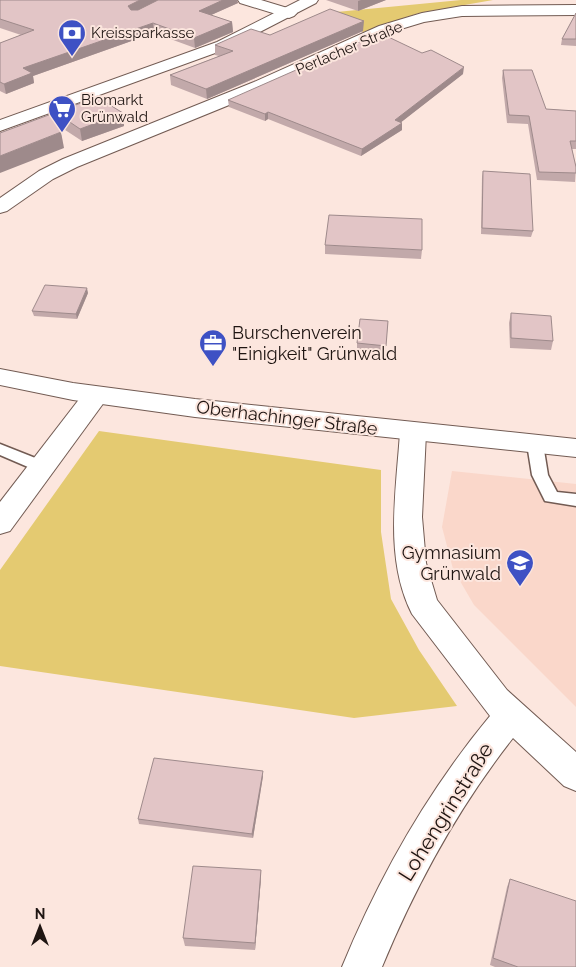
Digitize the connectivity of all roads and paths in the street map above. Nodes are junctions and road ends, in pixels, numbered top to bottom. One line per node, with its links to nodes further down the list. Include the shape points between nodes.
1 (244, 0): 5 (street)
2 (311, 0): 5 (street)
3 (537, 4): 4 (street, Perlacher Straße); 7 (street, Perlacher Straße, via 462,11 385,29 260,86 46,175)
4 (576, 10)
5 (288, 13): 6 (street, via 223,45)
6 (0, 126)
7 (0, 208)
8 (0, 377): 9 (street, Oberhachinger Straße)
9 (96, 395): 10 (street, Oberhachinger Straße); 14 (street)
10 (413, 433): 11 (street, Oberhachinger Straße); 18 (street, via 408,517 411,563 423,605 495,700)
11 (535, 444): 12 (street, Oberhachinger Straße); 16 (lane, via 540,475 551,497)
12 (576, 448)
13 (0, 449): 14 (lane)
14 (42, 467): 15 (street)
15 (10, 494): 17 (street)
16 (576, 500)
17 (0, 523)
18 (511, 715): 19 (street); 20 (street, Lohengrinstraße, via 479,753 421,844)
19 (576, 775)
20 (362, 967)

